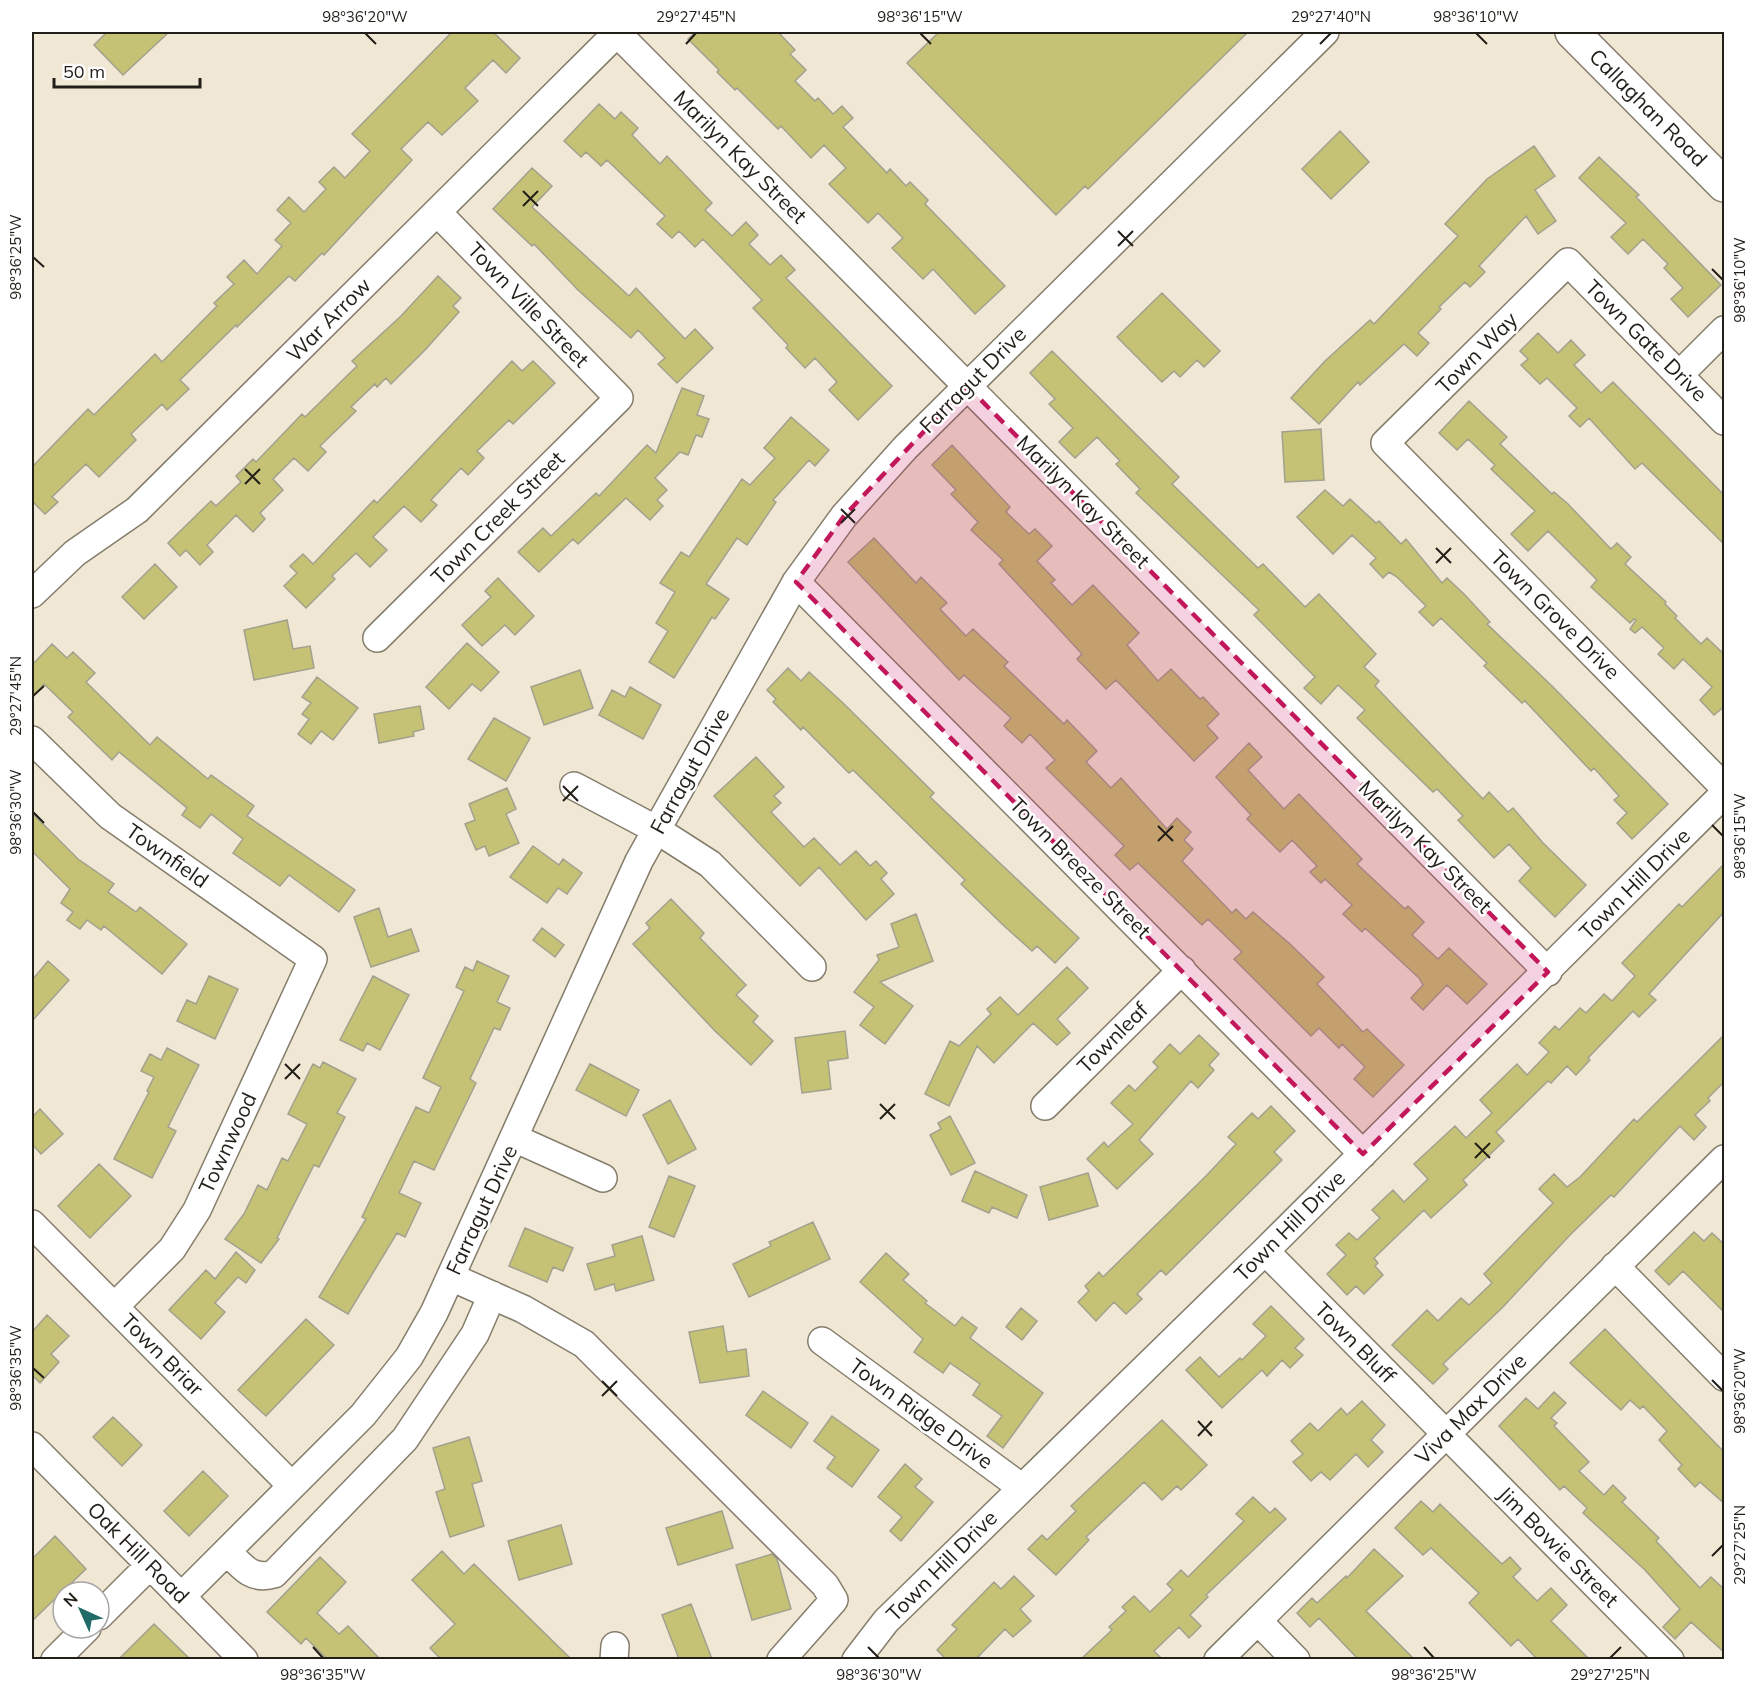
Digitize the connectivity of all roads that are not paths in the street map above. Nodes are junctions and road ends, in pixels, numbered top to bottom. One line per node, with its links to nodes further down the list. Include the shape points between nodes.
1 (1325, 32): 9 (street, Farragut Drive)
2 (1572, 32): 4 (main road, Callaghan Road)
3 (617, 33): 5 (street, War Arrow); 9 (street, Marilyn Kay Street)
4 (1725, 185)
5 (437, 212): 10 (street, Town Ville Street); 14 (street, War Arrow, via 138,510 75,553)
6 (1568, 262): 8 (street, Town Gate Drive); 12 (street, Town Way)
7 (1725, 330): 8 (street)
8 (1679, 375): 11 (street, Town Gate Drive)
9 (967, 386): 13 (street, Farragut Drive, via 844,516); 24 (street, Marilyn Kay Street)
10 (619, 398): 15 (street, Town Creek Street)
11 (1725, 421)
12 (1385, 443): 18 (street, Town Grove Drive)
13 (796, 582): 20 (street, Farragut Drive); 23 (street, Town Breeze Street)
14 (32, 594)
15 (377, 638)
16 (32, 740): 21 (street, Townfield, via 110,816)
17 (574, 786): 20 (street)
18 (1725, 787)
19 (1725, 794): 24 (street, Town Hill Drive)
20 (657, 830): 22 (street, via 711,864); 26 (street, Farragut Drive, via 615,911)
21 (313, 959): 35 (street, Townwood, via 197,1210 172,1249)
22 (812, 967)
23 (1182, 970): 25 (street, Townleaf); 27 (street, Town Breeze Street)
24 (1548, 972): 27 (street, Town Hill Drive)
25 (1045, 1106)
26 (514, 1138): 29 (street); 33 (street, Farragut Drive)
27 (1363, 1154): 31 (street, Town Hill Drive)
28 (1725, 1159): 32 (street, Viva Max Drive)
29 (603, 1178)
30 (32, 1224): 35 (street, Town Briar)
31 (1265, 1251): 38 (street, Town Bluff); 41 (street, Town Hill Drive)
32 (1615, 1266): 37 (street); 38 (street, Viva Max Drive)
33 (451, 1277): 34 (street); 40 (street, Farragut Drive, via 409,1357 363,1415)
34 (492, 1295): 42 (street, via 475,1334 405,1439 274,1574 262,1578 247,1572); 50 (street, via 584,1344 825,1585 834,1600)
35 (114, 1307): 40 (street, Town Briar)
36 (822, 1341): 41 (street, Town Ridge Drive)
37 (1725, 1377)
38 (1446, 1434): 46 (street, Viva Max Drive); 54 (street, Jim Bowie Street)
39 (32, 1446): 43 (street, Oak Hill Road)
40 (292, 1486): 42 (street, Farragut Drive)
41 (1021, 1487): 51 (street, Town Hill Drive, via 886,1621)
42 (227, 1551): 44 (street, Farragut Drive)
43 (150, 1565): 44 (street, Oak Hill Road); 45 (street)
44 (182, 1597): 49 (street, Oak Hill Road)
45 (111, 1604)
46 (1258, 1621): 52 (street, Viva Max Drive); 53 (street)
47 (75, 1640): 48 (street)
48 (55, 1659)
49 (244, 1659)
50 (781, 1659)
51 (856, 1659)
52 (1218, 1659)
53 (1296, 1659)
54 (1670, 1659)

